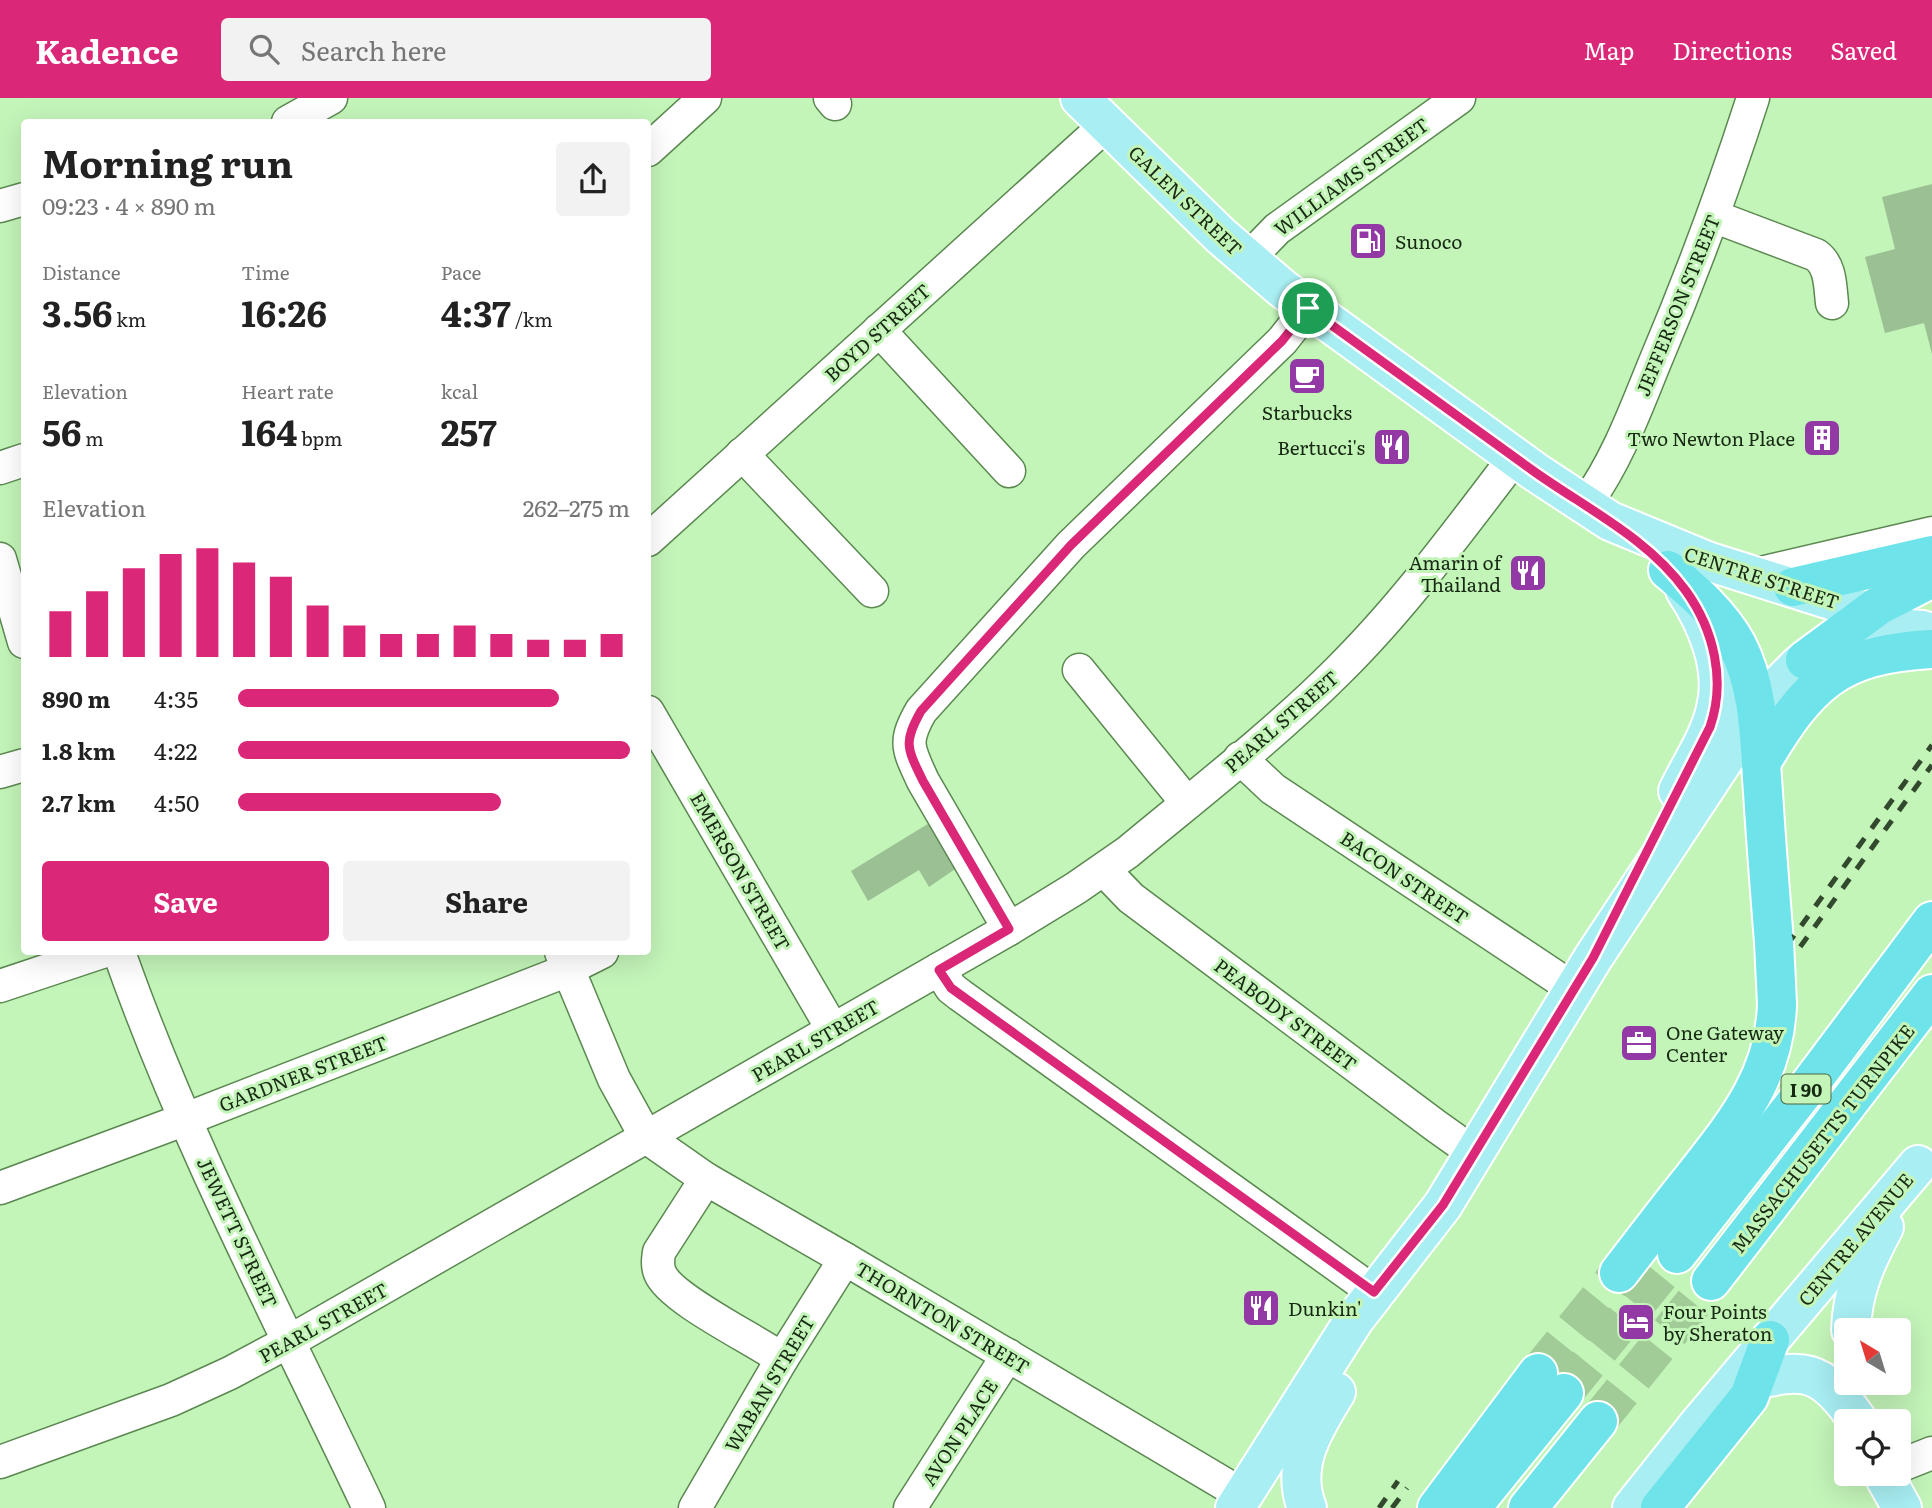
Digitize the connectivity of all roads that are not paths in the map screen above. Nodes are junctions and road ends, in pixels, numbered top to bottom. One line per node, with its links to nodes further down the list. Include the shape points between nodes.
1 (331, 98): 6 (street)
2 (705, 98): 8 (street)
3 (1080, 98): 7 (main road, GALEN STREET)
4 (1459, 98): 12 (street, WILLIAMS STREET, via 1277,229)
5 (1753, 98): 11 (street, JEFFERSON STREET)
6 (293, 119)
7 (1107, 124): 12 (main road, GALEN STREET); 15 (street, BOYD STREET)
8 (651, 147)
9 (21, 200): 10 (street)
10 (0, 206)
11 (1713, 216): 14 (street, via 1823,260); 21 (street, JEFFERSON STREET, via 1615,458)
12 (1248, 259): 13 (main road, GALEN STREET)
13 (1302, 303): 17 (main road, CENTRE STREET); 45 (street, via 1282,341 1071,545 921,711 908,734 923,781)
14 (1832, 303)
15 (879, 330): 16 (street, BOYD STREET); 20 (street)
16 (742, 454): 23 (street, BOYD STREET); 30 (street)
17 (1515, 457): 21 (main road, CENTRE STREET); 38 (street, PEARL STREET, via 1364,645)
18 (21, 461): 19 (street)
19 (0, 468)
20 (1009, 471)
21 (1599, 514): 26 (main road); 27 (main road, CENTRE STREET, via 1691,555)
22 (1932, 533): 27 (street)
23 (651, 535)
24 (1932, 555): 29 (highway)
25 (0, 559): 32 (street)
26 (1668, 570): 36 (highway, via 1731,634 1749,672); 51 (main road, via 1694,603 1708,633 1718,677 1717,707)
27 (1752, 575): 29 (main road, CENTRE STREET)
28 (1932, 578): 31 (highway)
29 (1793, 587): 31 (main road, CENTRE STREET)
30 (872, 591)
31 (1870, 612): 33 (main road, CENTRE STREET); 34 (highway)
32 (21, 632)
33 (1929, 637): 34 (main road, via 1884,627 1861,630); 39 (highway, via 1827,678 1794,709)
34 (1805, 660): 36 (main road)
35 (1079, 670): 42 (street)
36 (1756, 711): 39 (highway); 51 (main road)
37 (651, 717): 54 (street, EMERSON STREET)
38 (1240, 758): 42 (street, PEARL STREET); 51 (street, BACON STREET, via 1273,789)
39 (1761, 763): 64 (highway, bridge, via 1777,1004 1767,1064 1746,1107)
40 (21, 766): 41 (street)
41 (0, 772)
42 (1187, 803): 43 (street, PEARL STREET)
43 (1104, 870): 45 (street, PEARL STREET); 57 (street, PEABODY STREET, via 1131,898)
44 (1932, 921): 62 (highway, I 90)
45 (1009, 929): 50 (street, PEARL STREET)
46 (93, 955): 52 (street)
47 (119, 955): 55 (street, JEWETT STREET)
48 (588, 955): 49 (street, GARDNER STREET)
49 (564, 960): 55 (street, GARDNER STREET); 56 (street, via 614,1079)
50 (939, 970): 54 (street, PEARL STREET); 66 (street, via 960,995)
51 (1583, 974): 57 (main road)
52 (0, 986)
53 (1932, 994): 65 (highway, MASSACHUSETTS TURNPIKE / I 90)
54 (833, 1030): 56 (street, PEARL STREET)
55 (186, 1119): 60 (street, GARDNER STREET); 69 (street, JEWETT STREET)
56 (646, 1137): 59 (street, THORNTON STREET); 69 (street, PEARL STREET)
57 (1474, 1153): 61 (main road)
58 (1925, 1155): 67 (main road, via 1864,1267); 68 (main road, CENTRE AVENUE)
59 (706, 1179): 63 (street, THORNTON STREET); 71 (street, via 659,1252 660,1273 691,1302)
60 (0, 1188)
61 (1443, 1205): 66 (main road); 83 (main road, via 1315,1427 1302,1462 1301,1488)
62 (1677, 1254)
63 (845, 1259): 70 (street, THORNTON STREET); 71 (street, WABAN STREET)
64 (1619, 1273)
65 (1711, 1281)
66 (1374, 1292): 79 (main road)
67 (1852, 1318)
68 (1770, 1340): 72 (highway)
69 (290, 1341): 77 (street, PEARL STREET, via 171,1400); 80 (street, JEWETT STREET)
70 (1008, 1355): 79 (street, THORNTON STREET); 82 (street, AVON PLACE)
71 (782, 1359): 81 (street, WABAN STREET)
72 (1744, 1382): 73 (main road, via 1792,1374 1817,1378 1833,1388); 87 (main road); 88 (highway, via 1749,1397)
73 (1850, 1409)
74 (1598, 1421): 86 (highway)
75 (1932, 1453): 76 (street)
76 (1911, 1461)
77 (0, 1462)
78 (1890, 1486): 89 (main road)
79 (1238, 1501)
80 (369, 1508)
81 (695, 1508)
82 (910, 1508)
83 (1307, 1508)
84 (1437, 1508): 85 (highway, via 1551,1383)
85 (1471, 1508)
86 (1528, 1508)
87 (1632, 1508)
88 (1660, 1508)
89 (1902, 1508)

